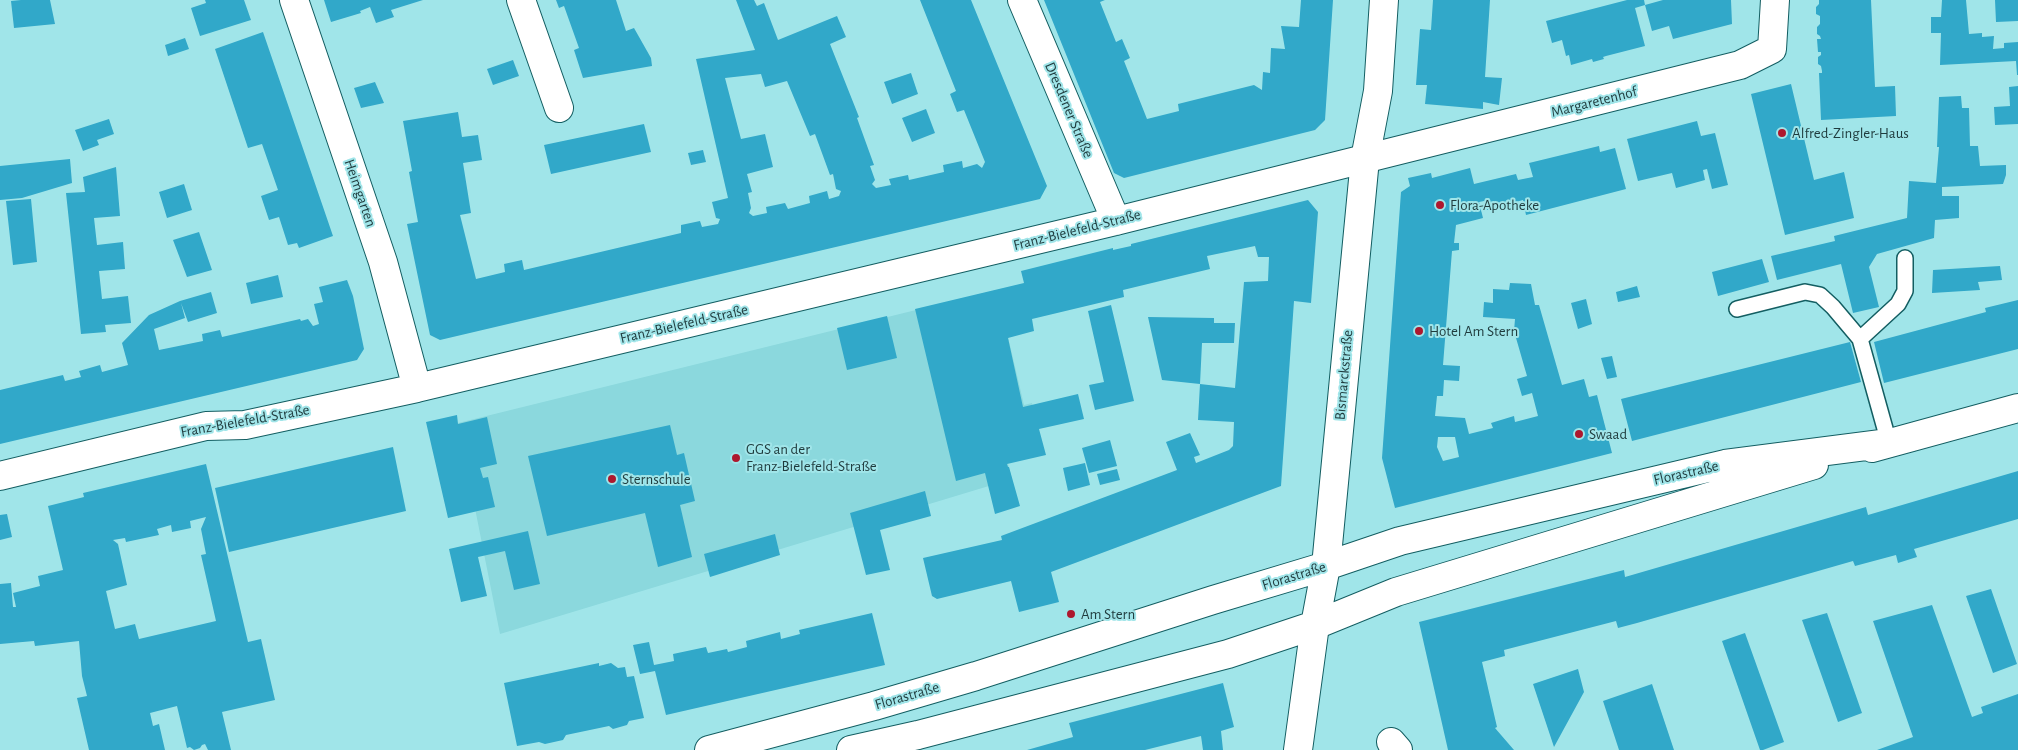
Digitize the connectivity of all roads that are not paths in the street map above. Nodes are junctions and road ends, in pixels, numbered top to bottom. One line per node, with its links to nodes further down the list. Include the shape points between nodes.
1 (294, 0): 12 (main road, Heimgarten, via 383,262)
2 (521, 0): 6 (main road)
3 (1022, 0): 8 (main road, Dresdener Straße)
4 (1384, 0): 7 (main road, Bismarckstraße, via 1378,91)
5 (1775, 0): 7 (main road, Margaretenhof, via 1772,49 1740,65)
6 (559, 108)
7 (1365, 159): 8 (main road, Franz-Bielefeld-Straße); 16 (main road, Bismarckstraße)
8 (1116, 220): 12 (main road, Franz-Bielefeld-Straße)
9 (1905, 258): 11 (lane, via 1905,291 1898,304)
10 (1737, 309): 11 (lane, via 1805,292 1820,295)
11 (1860, 339): 14 (lane)
12 (416, 388): 15 (main road, Franz-Bielefeld-Straße, via 245,424 206,426)
13 (2018, 408): 14 (main road, Florastraße)
14 (1889, 442): 16 (main road, Florastraße, via 1725,464 1400,541); 17 (main road, Florastraße, via 1396,592)
15 (0, 476)
16 (1326, 566): 17 (main road, Bismarckstraße); 18 (main road, Florastraße, via 976,676)
17 (1315, 625): 19 (main road, Florastraße, via 1228,654); 20 (main road, Bismarckstraße)
18 (709, 750)
19 (851, 750)
20 (1298, 750)

